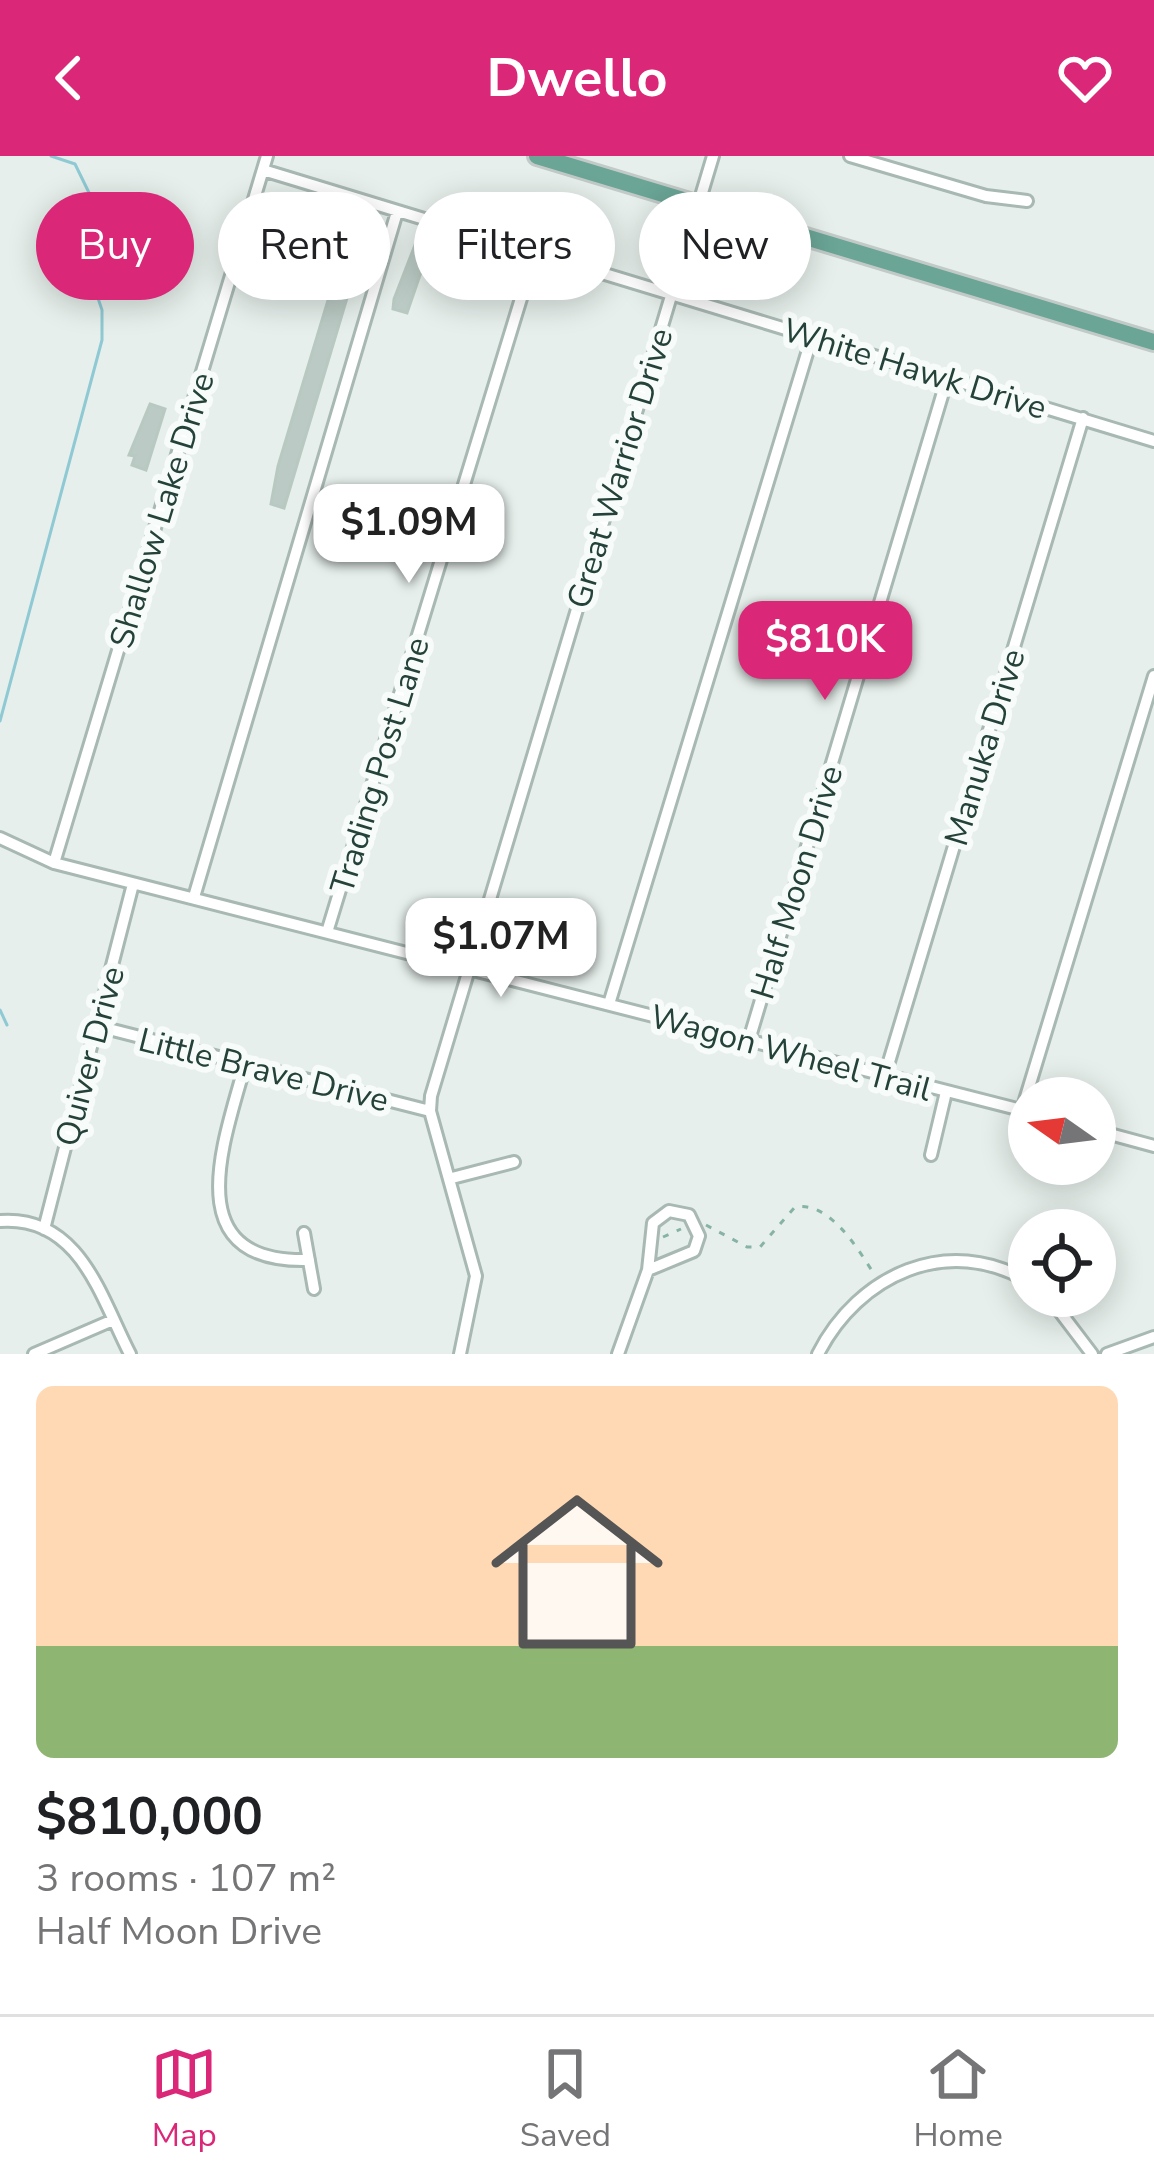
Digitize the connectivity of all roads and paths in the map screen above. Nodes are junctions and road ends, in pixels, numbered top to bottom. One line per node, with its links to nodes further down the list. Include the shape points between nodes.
1 (267, 156): 5 (street, Shallow Lake Drive)
2 (537, 156): 6 (main road)
3 (713, 156): 7 (street, Great Warrior Drive)
4 (850, 156): 8 (street)
5 (263, 170): 9 (street, White Hawk Drive); 22 (street, Shallow Lake Drive)
6 (656, 192)
7 (703, 192)
8 (1027, 201)
9 (397, 212): 10 (street, White Hawk Drive); 24 (street)
10 (414, 217)
11 (811, 239): 16 (main road)
12 (521, 300): 25 (street, Trading Post Lane)
13 (670, 300): 26 (street, Great Warrior Drive)
14 (685, 300): 15 (street, White Hawk Drive)
15 (812, 337): 17 (street, White Hawk Drive); 27 (street)
16 (1154, 342)
17 (947, 379): 18 (street, White Hawk Drive); 29 (street, Half Moon Drive)
18 (1083, 418): 19 (street, White Hawk Drive); 31 (street, Manuka Drive)
19 (1154, 441)
20 (1154, 676): 32 (street)
21 (0, 838): 22 (street, Wagon Wheel Trail)
22 (54, 863): 23 (street, Wagon Wheel Trail)
23 (133, 884): 24 (street, Wagon Wheel Trail); 28 (street, Quiver Drive)
24 (194, 897): 25 (street, Wagon Wheel Trail)
25 (328, 929): 26 (street, Wagon Wheel Trail)
26 (470, 968): 27 (street, Wagon Wheel Trail); 35 (street, Great Warrior Drive)
27 (609, 1004): 29 (street, Wagon Wheel Trail)
28 (98, 1026): 30 (street, Little Brave Drive); 44 (street, Quiver Drive)
29 (748, 1040): 31 (street, Wagon Wheel Trail)
30 (244, 1065): 35 (street, Little Brave Drive); 47 (street, via 216,1198 248,1247 280,1261)
31 (885, 1075): 33 (street, Wagon Wheel Trail)
32 (1035, 1077)
33 (946, 1092): 34 (street, Wagon Wheel Trail); 38 (street)
34 (1008, 1107)
35 (430, 1111): 40 (street)
36 (1116, 1136): 37 (street)
37 (1154, 1146)
38 (931, 1155)
39 (514, 1162): 40 (street)
40 (452, 1178): 57 (street, via 476,1276)
41 (0, 1221): 44 (street)
42 (705, 1226): 50 (path, via 760,1247 806,1205 835,1223)
43 (691, 1227): 46 (path)
44 (44, 1228): 53 (street, via 92,1270)
45 (304, 1233): 47 (street)
46 (656, 1242)
47 (309, 1260): 51 (street)
48 (647, 1270): 48 (street, via 653,1223 669,1211 689,1216 699,1236 694,1251); 58 (street)
49 (1008, 1274): 59 (street, via 976,1262 907,1269 856,1298)
50 (874, 1276)
51 (314, 1289)
52 (1064, 1317): 60 (street)
53 (113, 1320): 55 (street); 56 (street)
54 (1154, 1337): 61 (street)
55 (34, 1354)
56 (130, 1354)
57 (460, 1354)
58 (618, 1354)
59 (818, 1354)
60 (1092, 1354)
61 (1107, 1354)

